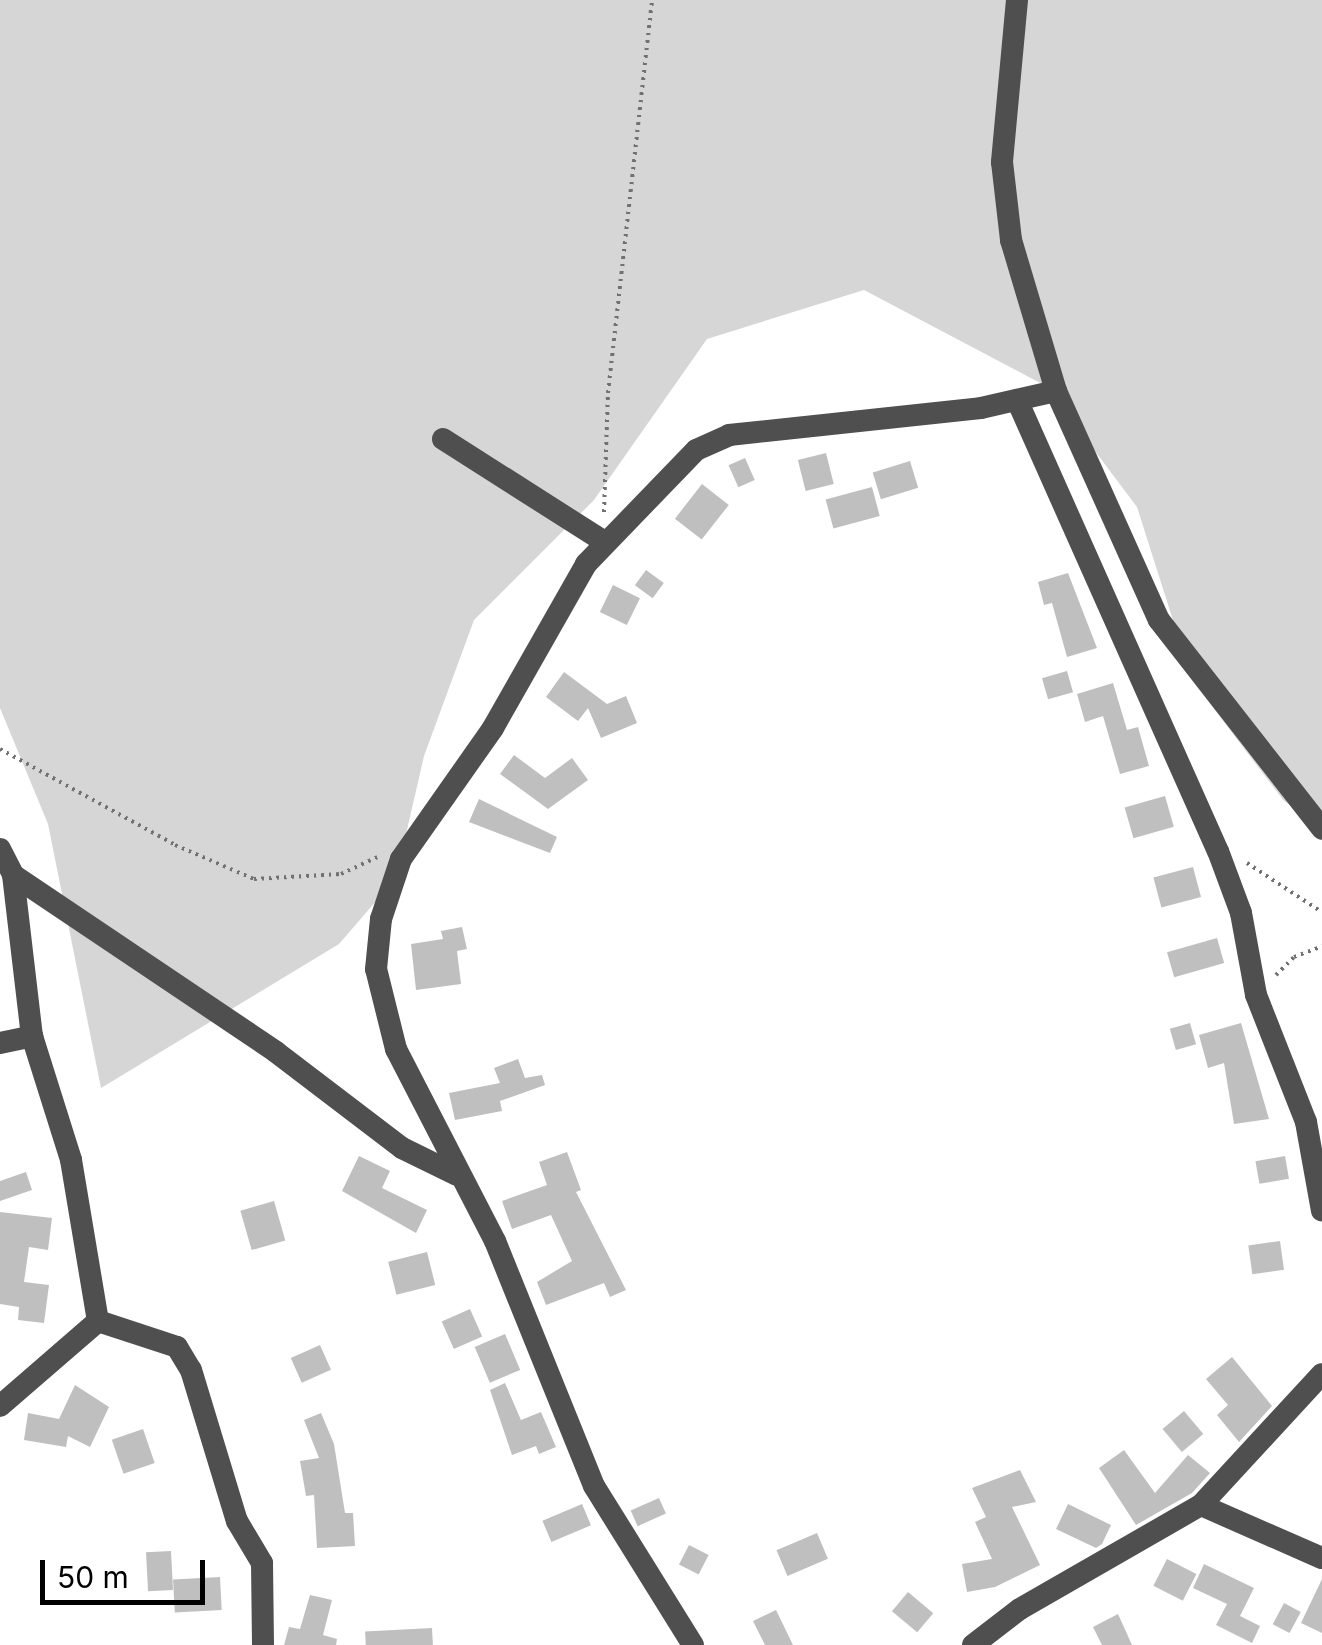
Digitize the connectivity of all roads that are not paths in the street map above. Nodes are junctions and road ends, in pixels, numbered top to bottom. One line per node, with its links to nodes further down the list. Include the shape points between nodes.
1 (1017, 0): 2 (street, via 1002,162 1012,240)
2 (1056, 391): 3 (street); 6 (street, via 1159,620)
3 (1017, 400): 5 (street, via 728,434 696,450); 12 (street, via 1218,851 1241,914 1256,995 1306,1122)
4 (443, 438): 5 (street)
5 (603, 541): 11 (street, via 493,728 401,859 381,918 376,969 396,1049)
6 (1322, 829)
7 (0, 849): 8 (street)
8 (13, 876): 9 (street); 11 (street, via 249,1033 402,1148)
9 (32, 1036): 10 (street); 13 (street, via 71,1160)
10 (0, 1043)
11 (457, 1175): 19 (street, via 496,1241 594,1486)
12 (1322, 1211)
13 (98, 1322): 15 (street); 18 (street, via 177,1346 191,1370 237,1521 262,1563)
14 (1322, 1374): 16 (street)
15 (0, 1406)
16 (1201, 1505): 17 (street); 20 (street, via 1020,1609)
17 (1322, 1558)
18 (263, 1645)
19 (693, 1645)
20 (972, 1645)

